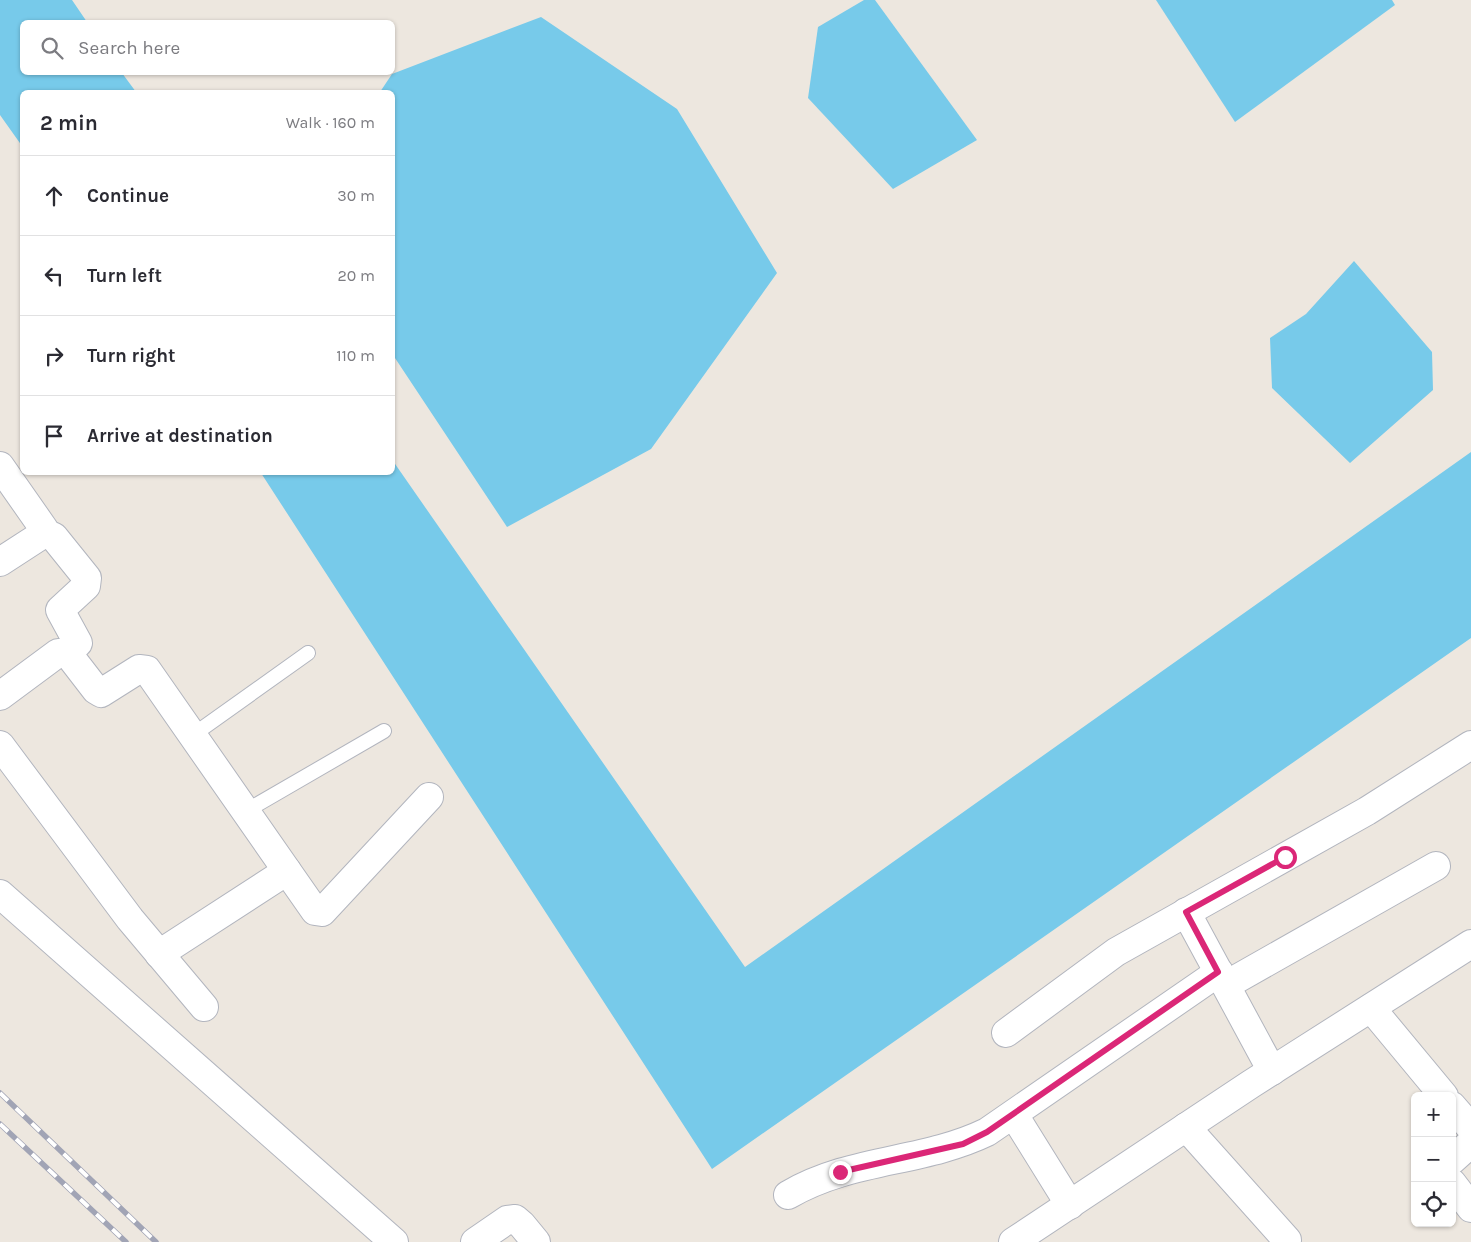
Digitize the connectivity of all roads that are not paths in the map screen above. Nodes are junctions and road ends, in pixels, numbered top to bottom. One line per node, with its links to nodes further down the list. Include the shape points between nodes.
1 (0, 466): 2 (street)
2 (43, 532): 3 (street); 4 (street, via 54,536 86,578 86,586 60,610 78,643)
3 (0, 562)
4 (69, 653): 6 (street, via 58,653); 8 (street, via 99,693 139,669 147,670)
5 (308, 653): 8 (lane)
6 (0, 696)
7 (384, 731): 12 (lane)
8 (193, 735): 12 (street)
9 (0, 745): 18 (street, via 130,919)
10 (1471, 746): 16 (street, via 1367,811)
11 (429, 796): 14 (street, via 322,912 315,910)
12 (246, 811): 14 (street)
13 (1436, 866): 19 (street)
14 (287, 871): 18 (street)
15 (0, 894): 37 (street)
16 (1186, 912): 19 (street); 22 (street, via 1116,952)
17 (1471, 944): 21 (street)
18 (160, 954): 20 (street)
19 (1222, 979): 23 (street); 26 (street, via 1071,1072)
20 (204, 1007)
21 (1370, 1008): 23 (street); 24 (street)
22 (1006, 1033)
23 (1272, 1071): 27 (street)
24 (1441, 1092)
25 (1456, 1111): 28 (street)
26 (1014, 1115): 32 (street, via 963,1144 826,1176); 33 (street)
27 (1186, 1127): 33 (street); 36 (street)
28 (1471, 1128)
29 (1471, 1143): 30 (street)
30 (1456, 1156)
31 (1456, 1189): 34 (street)
32 (788, 1194)
33 (1070, 1205): 35 (street)
34 (1471, 1208)
35 (1047, 1233): 40 (street)
36 (1287, 1240)
37 (394, 1242)
38 (475, 1242): 39 (street, via 507,1220 514,1219)
39 (536, 1242)
40 (1013, 1242)

